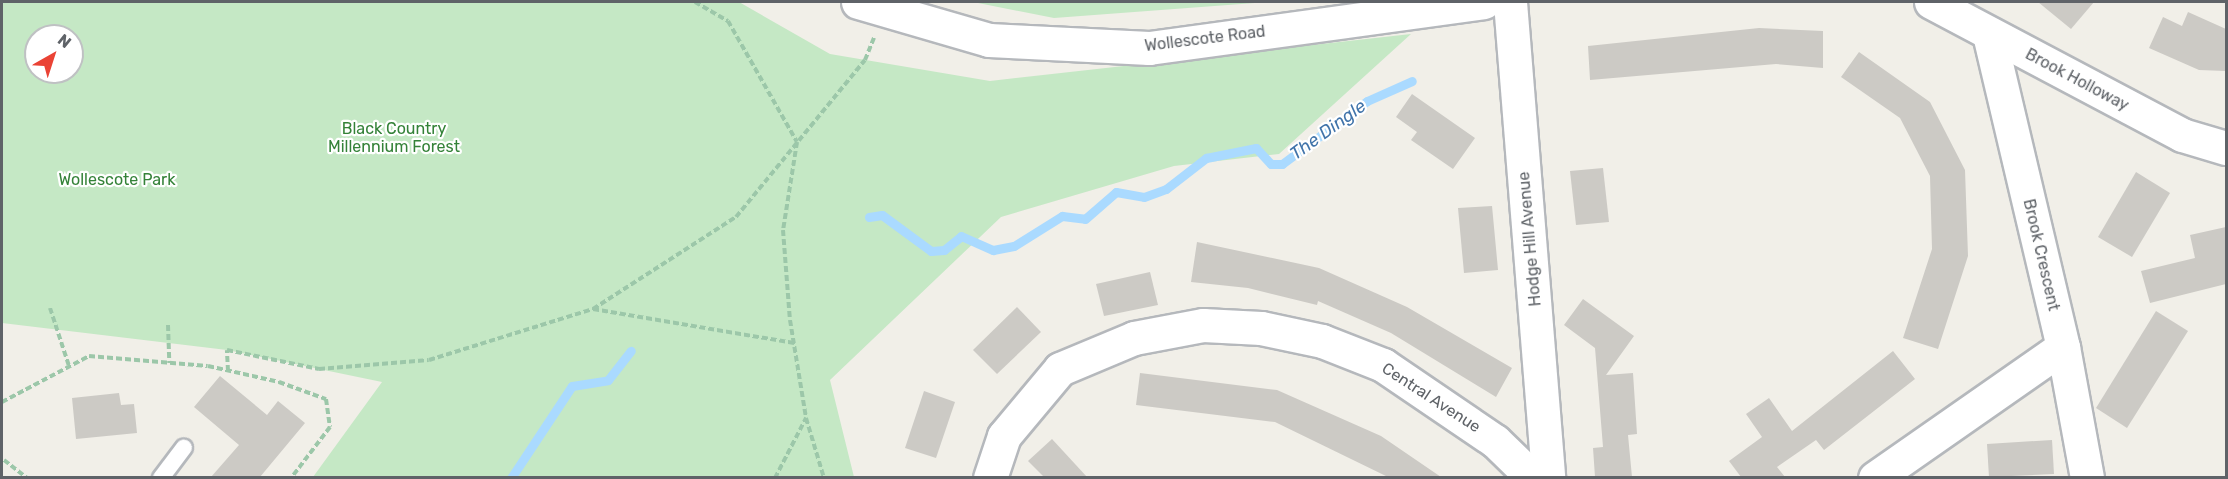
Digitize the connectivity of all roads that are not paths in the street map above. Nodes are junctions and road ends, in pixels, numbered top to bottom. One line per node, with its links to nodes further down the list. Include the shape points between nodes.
1 (1484, 2): 4 (street, Wollescote Road, via 1149,48 989,40)
2 (1510, 2): 12 (street, Hodge Hill Avenue)
3 (1931, 2): 5 (street, Brook Holloway)
4 (872, 6)
5 (1989, 34): 6 (street, Brook Holloway, via 2182,135); 7 (street, Brook Crescent)
6 (2226, 148)
7 (2063, 347): 13 (street); 14 (street, Brook Crescent)
8 (184, 448): 9 (lane)
9 (161, 477)
10 (990, 477): 11 (street, Central Avenue, via 1004,436 1060,369 1134,338 1203,325 1261,328 1322,341 1383,365 1495,441)
11 (1533, 477)
12 (1548, 477)
13 (1875, 477)
14 (2087, 477)

